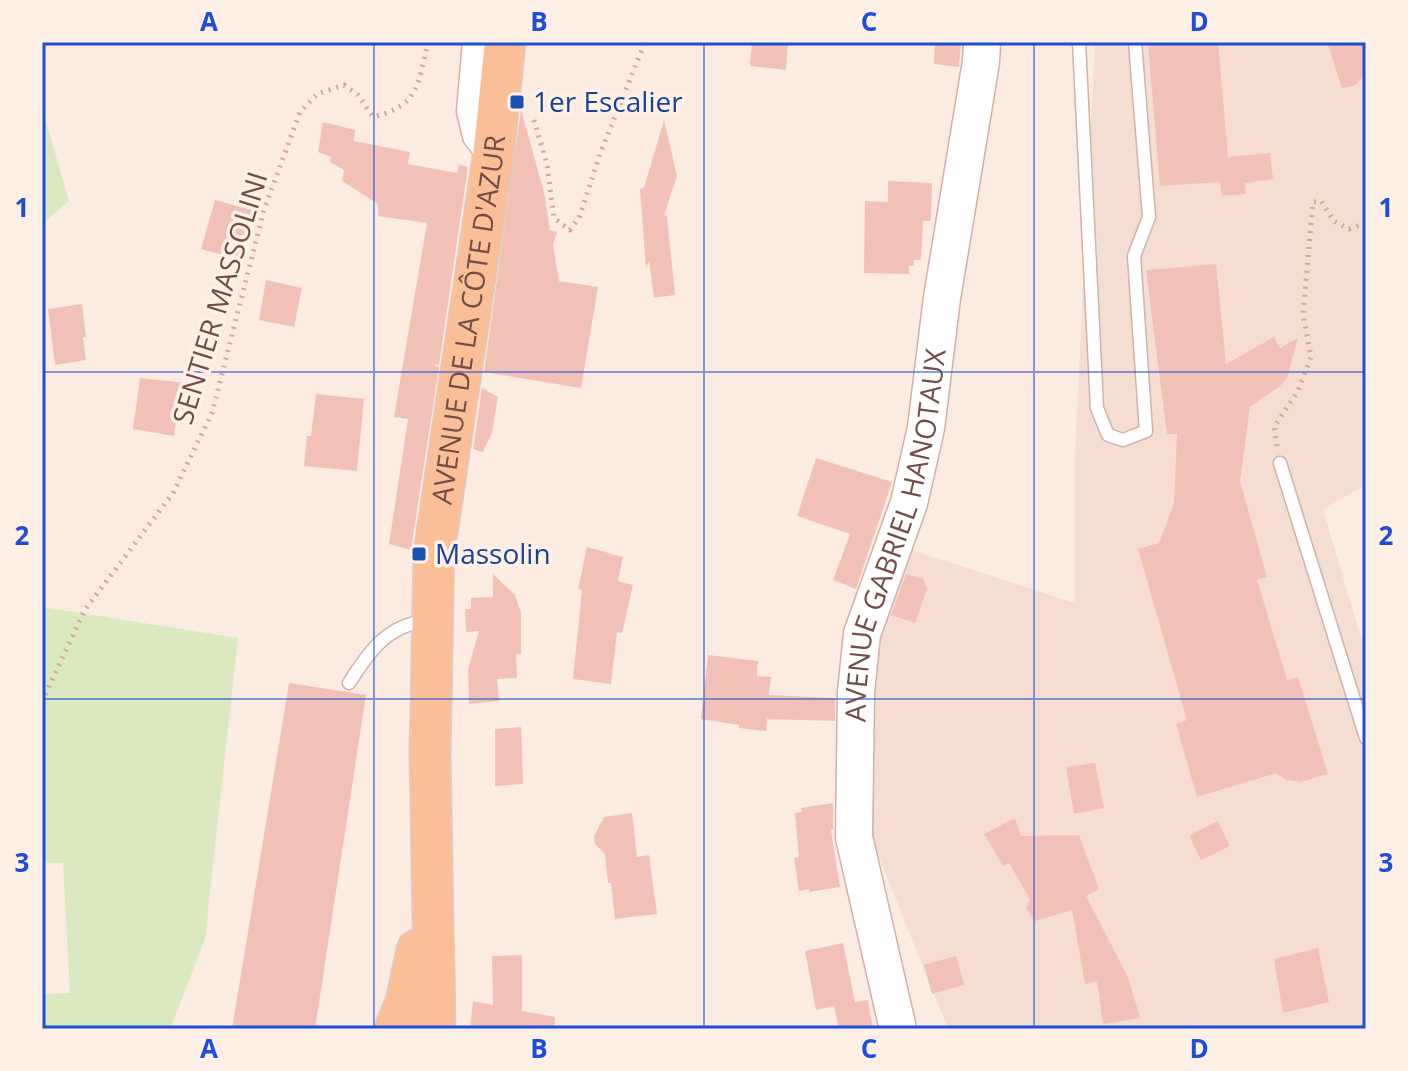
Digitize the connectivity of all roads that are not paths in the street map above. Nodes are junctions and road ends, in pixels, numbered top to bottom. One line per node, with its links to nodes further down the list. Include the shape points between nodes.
1 (476, 42): 6 (street, via 470,111 476,136)
2 (505, 42): 6 (main road, AVENUE DE LA CÔTE D'AZUR)
3 (982, 42): 14 (main road, AVENUE GABRIEL HANOTAUX, via 926,428 909,503 862,634 856,692 854,837)
4 (1079, 42): 5 (lane, via 1097,408 1108,435 1123,440 1146,431 1134,256 1149,217)
5 (1135, 42)
6 (493, 158): 8 (main road, AVENUE DE LA CÔTE D'AZUR, via 434,553)
7 (1280, 463): 10 (lane)
8 (433, 621): 9 (lane, via 393,631 364,659); 11 (main road, AVENUE DE LA CÔTE D'AZUR)
9 (349, 683)
10 (1366, 738)
11 (431, 884): 12 (main road, AVENUE DE LA CÔTE D'AZUR, via 406,1002); 13 (main road, AVENUE DE LA CÔTE D'AZUR)
12 (395, 1029)
13 (435, 1029)
14 (898, 1029)

